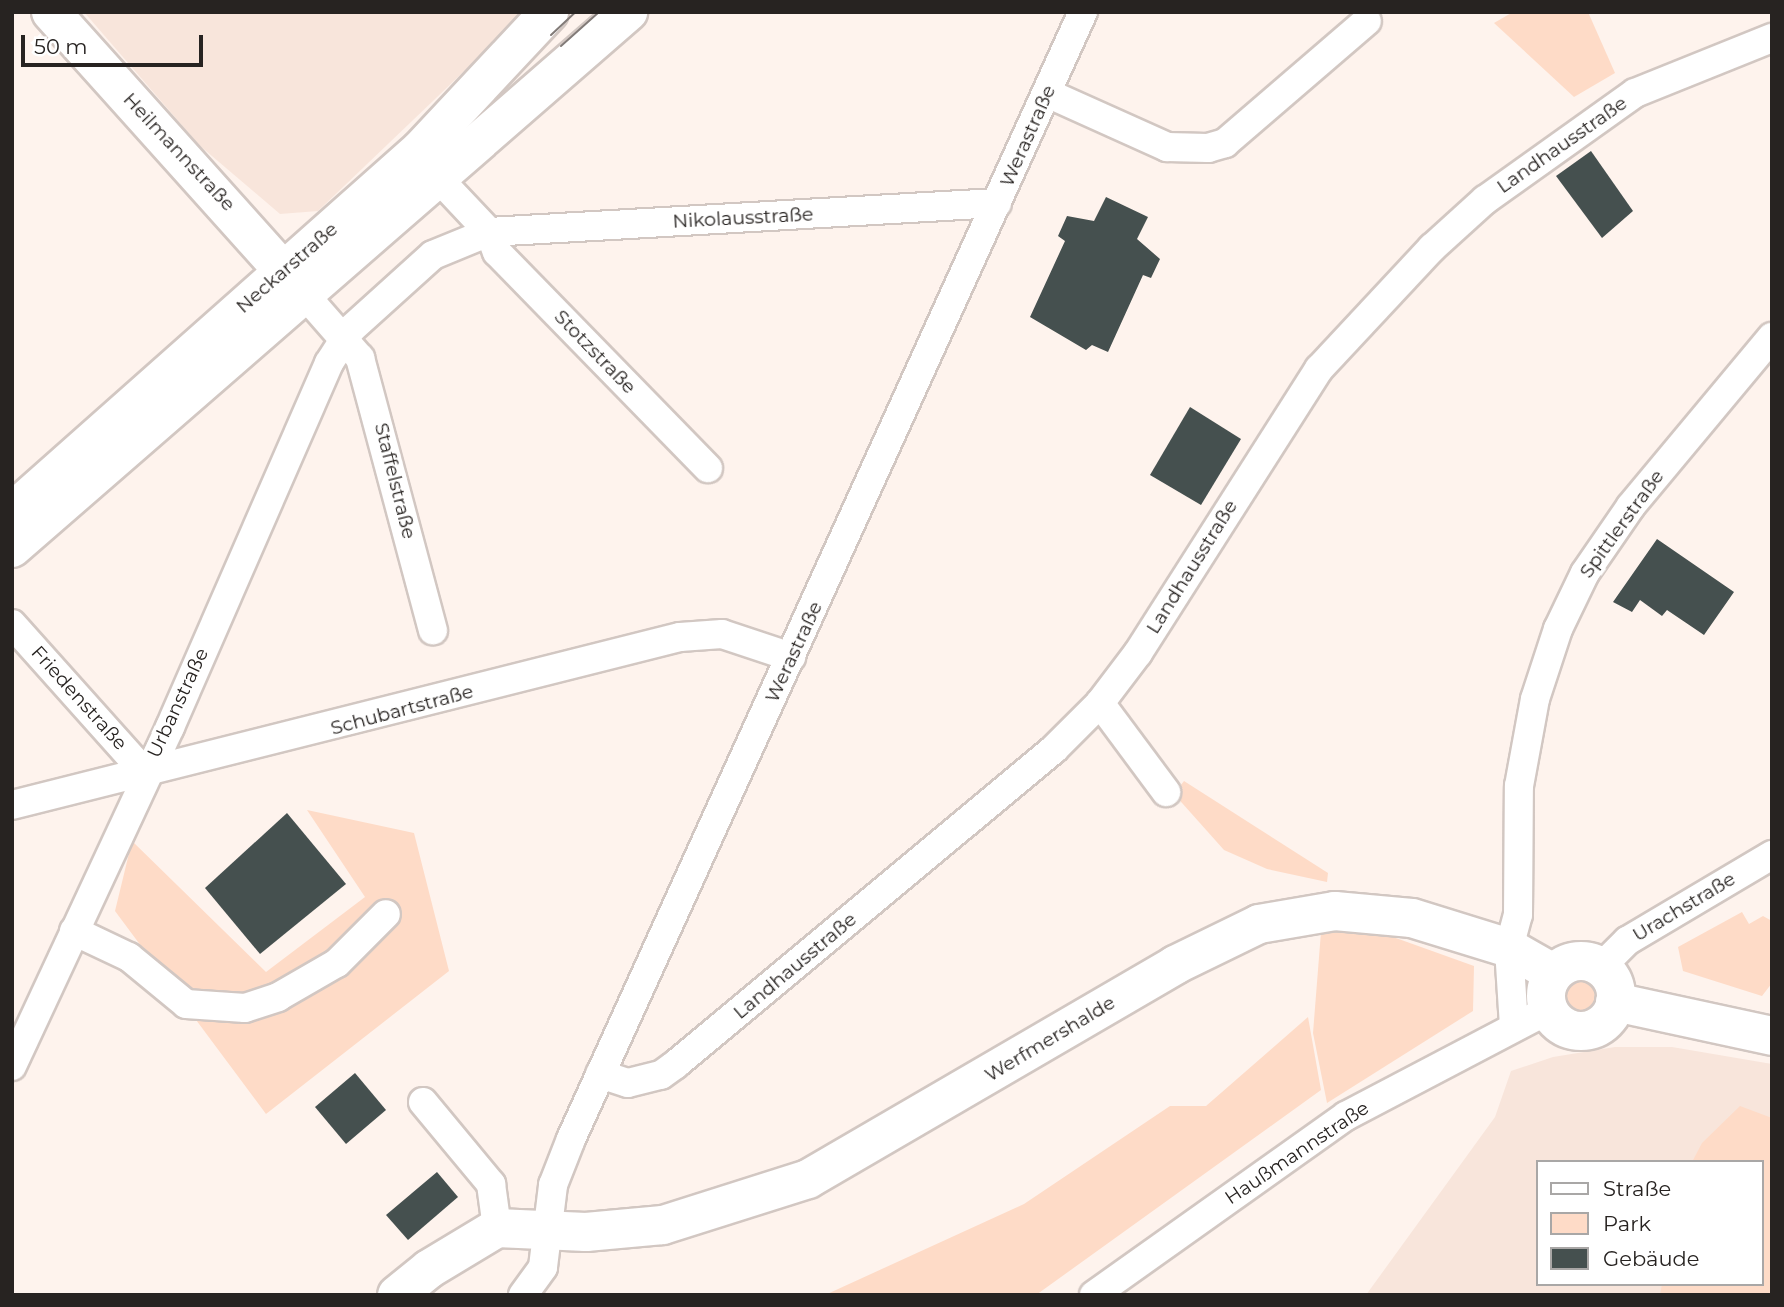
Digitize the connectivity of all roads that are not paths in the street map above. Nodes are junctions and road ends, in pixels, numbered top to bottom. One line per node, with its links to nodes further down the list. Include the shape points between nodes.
1 (51, 12): 15 (main road, Heilmannstraße)
2 (628, 12): 7 (main road, Neckarstraße)
3 (1083, 12): 9 (street, Werastraße)
4 (542, 19): 7 (main road, via 527,44 534,60 549,67); 8 (main road, Neckarstraße)
5 (1367, 21): 9 (street, via 1225,143 1208,148 1167,147)
6 (1772, 38): 24 (street, Landhausstraße, via 1623,100 1540,157 1432,248 1296,401 1170,606)
7 (570, 64): 10 (main road, Neckarstraße)
8 (486, 76): 10 (main road, via 500,73 514,79 520,93); 15 (main road, Neckarstraße)
9 (1047, 93): 12 (street, Werastraße)
10 (513, 113): 11 (main road, Neckarstraße)
11 (448, 189): 13 (street); 14 (street, via 452,222); 15 (main road, Neckarstraße)
12 (997, 203): 13 (street, Nikolausstraße); 23 (street, Werastraße)
13 (489, 232): 14 (street); 18 (street, Stotzstraße, via 497,252)
14 (433, 255): 17 (street)
15 (294, 282): 17 (street, Neckarstraße); 19 (main road, Neckarstraße); 20 (main road, Neckarstraße)
16 (1772, 337): 31 (street, Spittlerstraße, via 1631,506 1585,573 1558,629 1523,755 1515,817 1518,915)
17 (343, 340): 22 (street, Staffelstraße, via 360,358 371,388); 25 (street, Urbanstraße)
18 (708, 468)
19 (12, 512)
20 (12, 548)
21 (12, 624): 25 (street, Friedenstraße)
22 (433, 630)
23 (791, 657): 25 (street, Schubartstraße, via 722,635 680,637); 38 (street, Werastraße)
24 (1100, 703): 26 (street); 38 (street, Landhausstraße, via 1001,795 676,1064 661,1075 628,1083)
25 (145, 774): 27 (street, Schubartstraße); 30 (street, Urbanstraße)
26 (1166, 792)
27 (12, 805)
28 (1772, 855): 32 (street, Urachstraße, via 1627,941)
29 (386, 914): 30 (street, via 337,962 278,997 245,1009 208,1010 186,1004 128,957)
30 (74, 931): 37 (street, Urbanstraße)
31 (1509, 948): 33 (main road, Werfmershalde); 35 (street, Spittlerstraße); 41 (main road, Werfmershalde, via 1375,912 1335,911 1259,924 1175,965 808,1179 663,1225 617,1232)
32 (1601, 967): 33 (main road, via 1576,961); 34 (main road, via 1615,989)
33 (1551, 992): 34 (main road, via 1566,1028 1579,1031 1603,1023); 35 (street, Haußmannstraße)
34 (1615, 1002): 36 (main road)
35 (1514, 1026): 44 (street, Haußmannstraße, via 1346,1116)
36 (1772, 1037)
37 (12, 1066)
38 (600, 1074): 41 (street, Werastraße, via 554,1185)
39 (423, 1102): 40 (street, via 491,1184)
40 (497, 1228): 41 (main road); 42 (main road, via 429,1269)
41 (549, 1230): 43 (street, Werastraße, via 543,1266)
42 (397, 1295)
43 (523, 1295)
44 (1094, 1295)

